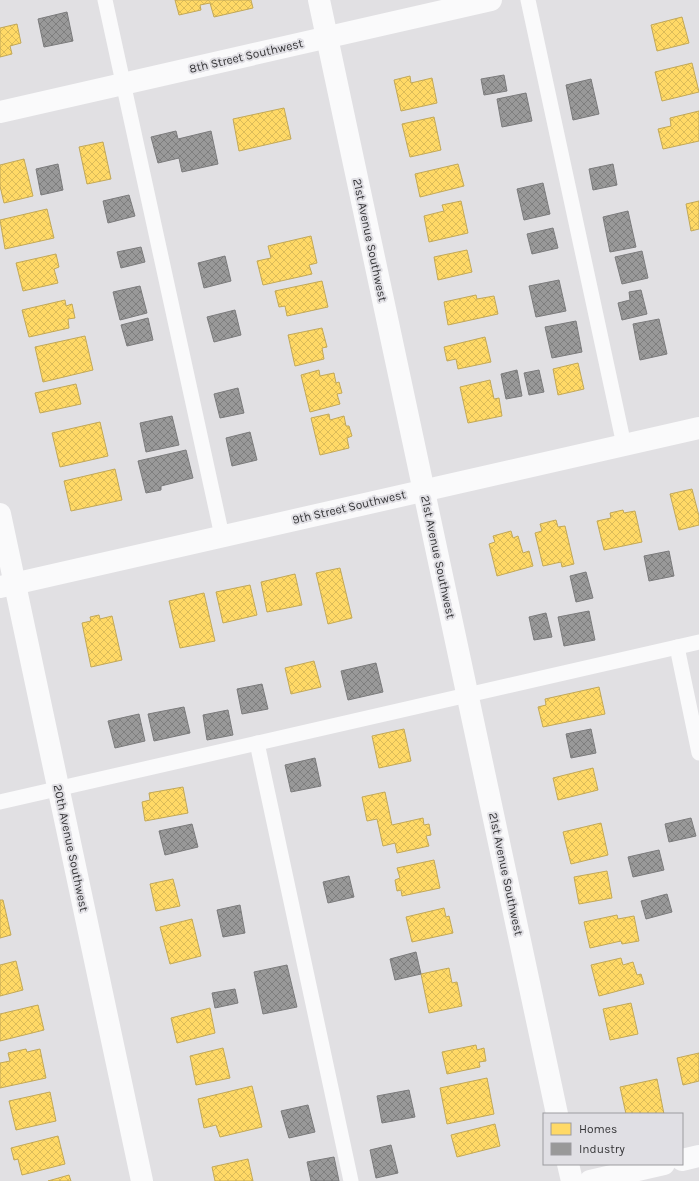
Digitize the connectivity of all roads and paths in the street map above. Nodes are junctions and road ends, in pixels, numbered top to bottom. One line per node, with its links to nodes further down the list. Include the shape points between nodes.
1 (105, 0): 6 (lane)
2 (319, 0): 5 (street, 21st Avenue Southwest)
3 (491, 0): 5 (street, 8th Street Southwest)
4 (528, 0): 9 (lane)
5 (327, 38): 6 (street, 8th Street Southwest); 10 (street, 21st Avenue Southwest)
6 (124, 84): 7 (street, 8th Street Southwest); 12 (lane)
7 (0, 112)
8 (699, 428): 9 (street, 9th Street Southwest)
9 (624, 445): 10 (street, 9th Street Southwest)
10 (424, 490): 12 (street, 9th Street Southwest); 16 (street, 21st Avenue Southwest)
11 (0, 514): 13 (street, 20th Avenue Southwest)
12 (222, 536): 13 (street, 9th Street Southwest)
13 (7, 585): 19 (street, 20th Avenue Southwest)
14 (699, 642): 15 (lane)
15 (677, 647): 16 (lane); 18 (lane)
16 (468, 695): 17 (lane); 21 (street, 21st Avenue Southwest)
17 (257, 743): 19 (lane); 27 (lane)
18 (699, 753)
19 (58, 788): 20 (lane); 26 (street, 20th Avenue Southwest)
20 (0, 802)
21 (557, 1113)
22 (699, 1156): 23 (street)
23 (683, 1160)
24 (568, 1165): 28 (street)
25 (660, 1165): 29 (street)
26 (142, 1181)
27 (351, 1181)
28 (572, 1181)
29 (590, 1181)

